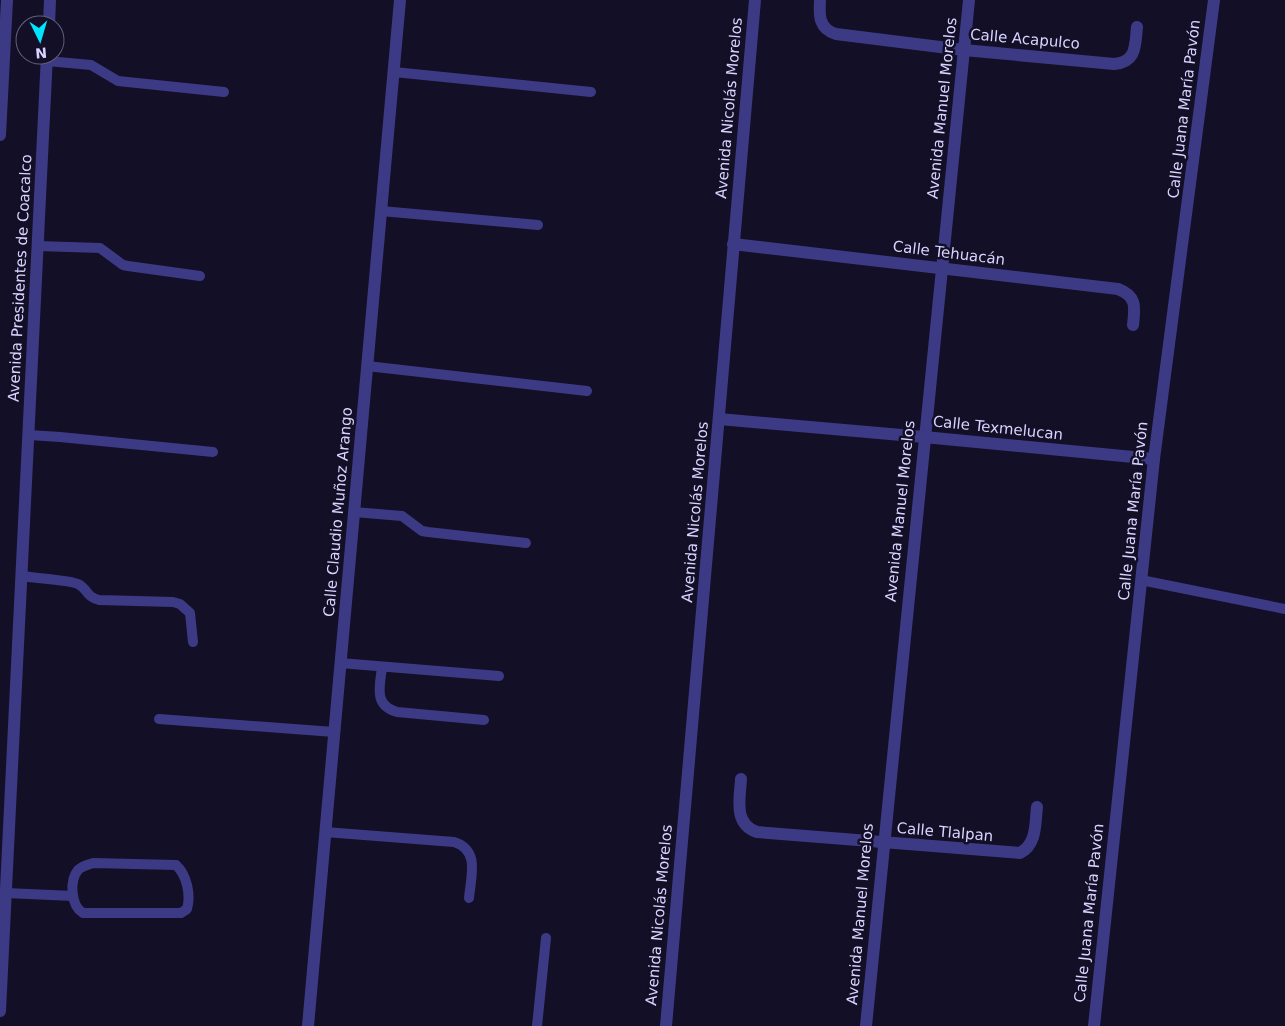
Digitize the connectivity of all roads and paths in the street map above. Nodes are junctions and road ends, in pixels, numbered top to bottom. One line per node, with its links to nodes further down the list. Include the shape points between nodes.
1 (7, 0): 16 (street)
2 (50, 0): 8 (street)
3 (400, 0): 13 (street, Calle Claudio Muñoz Arango)
4 (755, 0): 19 (street, Avenida Nicolás Morelos)
5 (820, 0): 10 (street, Calle Acapulco, via 820,21 829,32)
6 (969, 0): 10 (street, Avenida Manuel Morelos)
7 (1214, 0): 30 (street, Calle Juana María Pavón)
8 (49, 15)
9 (1137, 27): 10 (street, Calle Acapulco, via 1134,54 1122,63)
10 (964, 50): 21 (street, Avenida Manuel Morelos)
11 (65, 61): 14 (lane, via 91,65 118,81)
12 (47, 65): 20 (street, Avenida Presidentes de Coacalco)
13 (394, 72): 15 (lane); 17 (street, Calle Claudio Muñoz Arango)
14 (224, 92)
15 (591, 92)
16 (0, 135)
17 (381, 211): 18 (lane); 24 (street, Calle Claudio Muñoz Arango)
18 (538, 225)
19 (733, 244): 21 (street, Calle Tehuacán); 26 (street, Avenida Nicolás Morelos)
20 (38, 246): 22 (lane, via 100,248 123,265); 27 (street, Avenida Presidentes de Coacalco)
21 (942, 268): 23 (street, Calle Tehuacán, via 1118,289 1130,296 1133,302); 28 (street, Avenida Manuel Morelos)
22 (200, 276)
23 (1133, 325)
24 (367, 366): 25 (lane); 31 (street, Calle Claudio Muñoz Arango)
25 (587, 391)
26 (719, 419): 28 (street, Calle Texmelucan); 54 (street, Avenida Nicolás Morelos)
27 (28, 435): 29 (lane); 33 (street, Avenida Presidentes de Coacalco)
28 (924, 437): 30 (street, Calle Texmelucan); 46 (street, Avenida Manuel Morelos)
29 (212, 452)
30 (1154, 460): 34 (street, Calle Juana María Pavón)
31 (354, 512): 32 (lane, via 402,516 422,531); 37 (street, Calle Claudio Muñoz Arango)
32 (526, 543)
33 (22, 576): 36 (lane, via 74,582 88,596 100,600 180,604 190,613); 47 (street, Avenida Presidentes de Coacalco)
34 (1141, 580): 35 (lane); 56 (street, Calle Juana María Pavón)
35 (1285, 609)
36 (193, 642)
37 (340, 663): 38 (lane); 42 (street, Calle Claudio Muñoz Arango)
38 (382, 666): 39 (lane); 41 (lane, via 380,698 389,710)
39 (499, 676)
40 (159, 719): 42 (lane)
41 (484, 720)
42 (334, 732): 45 (street, Calle Claudio Muñoz Arango)
43 (741, 779): 46 (street, Calle Tlalpan, via 741,819 750,830)
44 (1037, 807): 46 (street, Calle Tlalpan, via 1031,844 1020,853)
45 (326, 832): 49 (lane, via 462,844 471,855); 52 (street, Calle Claudio Muñoz Arango)
46 (883, 842): 55 (street, Avenida Manuel Morelos)
47 (6, 893): 48 (lane); 51 (street, Avenida Presidentes de Coacalco)
48 (73, 896): 48 (lane, via 78,910 90,914 181,913 187,909 189,895 176,865 93,864 85,865 75,875)
49 (469, 898)
50 (546, 938): 53 (lane)
51 (0, 1011)
52 (308, 1026)
53 (537, 1026)
54 (666, 1026)
55 (866, 1026)
56 (1094, 1026)

